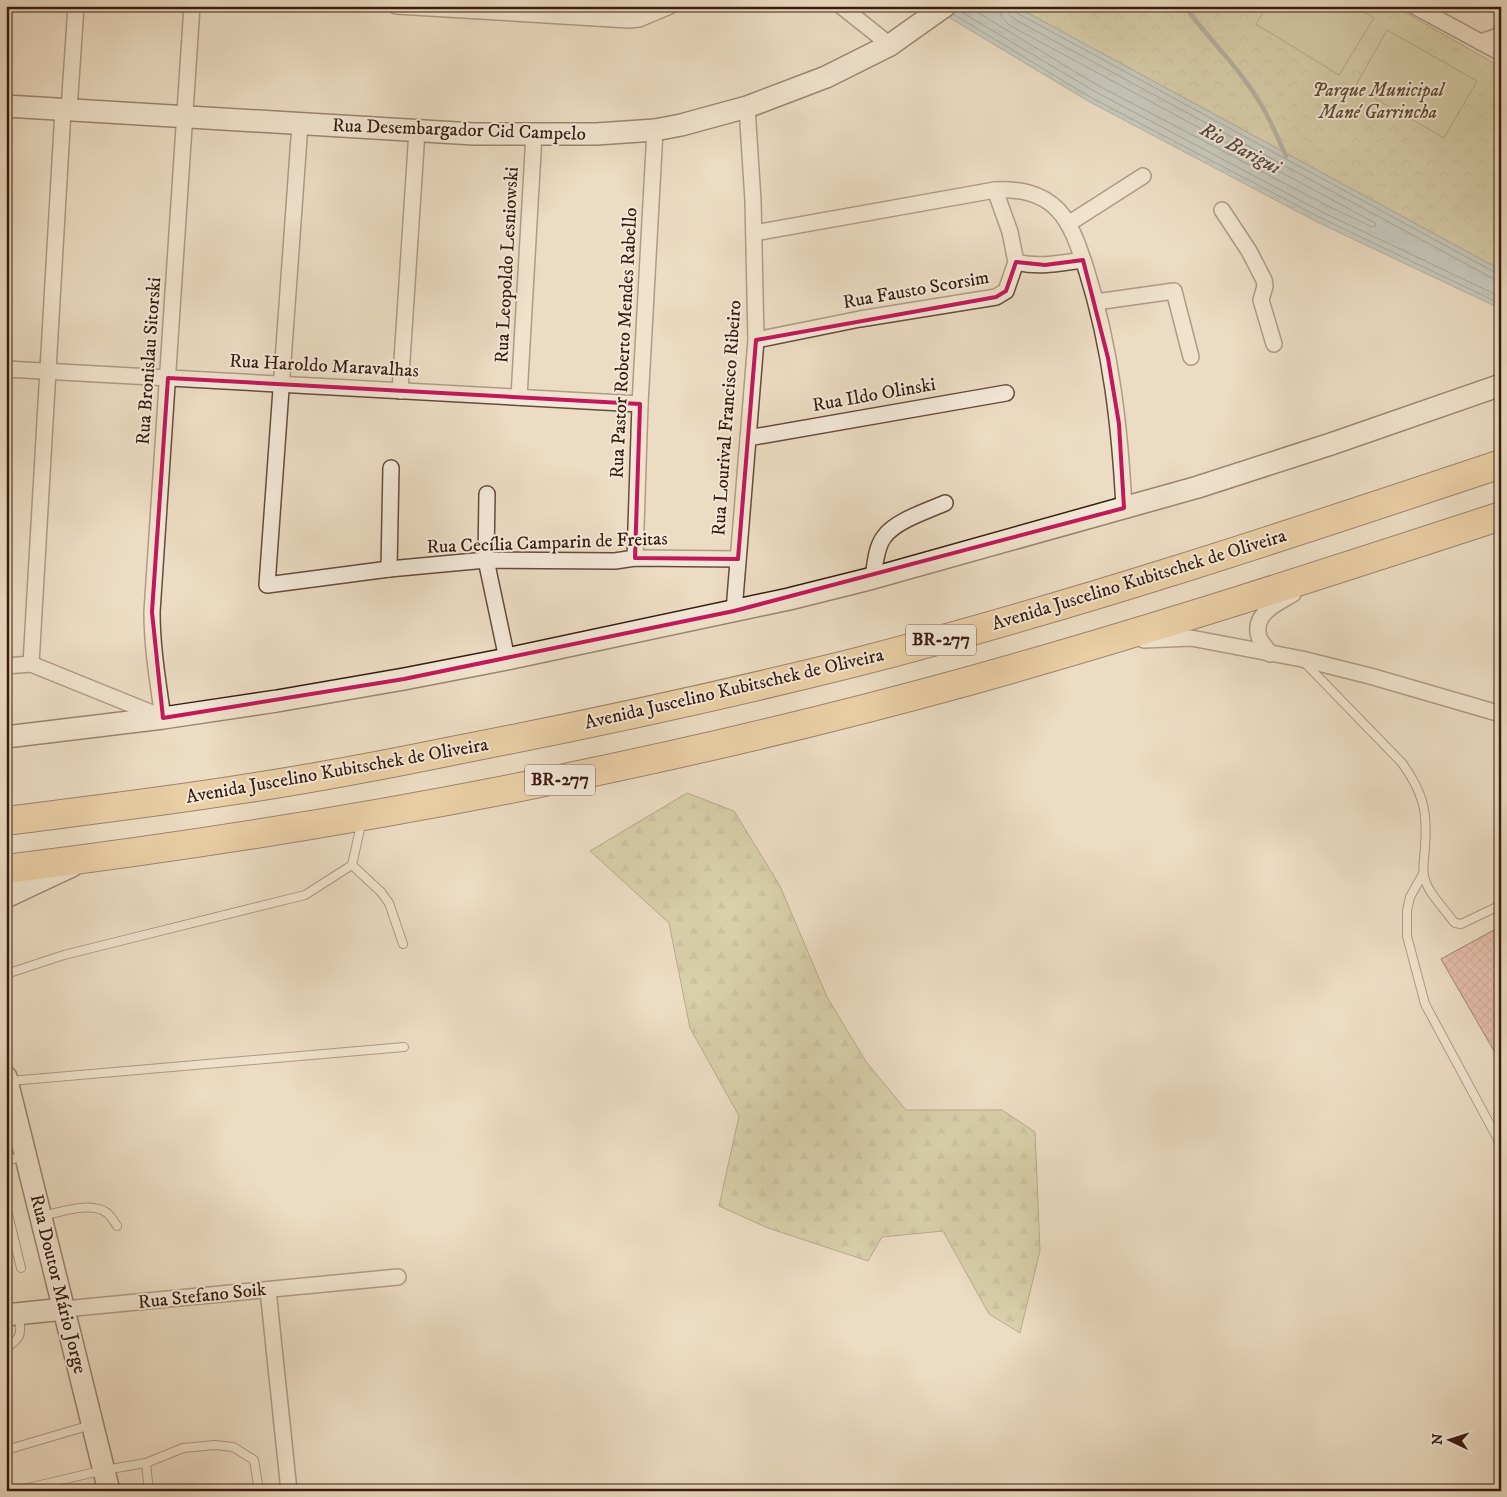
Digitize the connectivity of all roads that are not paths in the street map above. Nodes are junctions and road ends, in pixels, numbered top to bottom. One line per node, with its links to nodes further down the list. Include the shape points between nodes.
1 (76, 6): 15 (street)
2 (192, 6): 16 (street, Rua Bronislau Sitorski)
3 (396, 6): 4 (street, via 629,20)
4 (670, 6)
5 (842, 6): 11 (street)
6 (945, 6): 11 (street, Rua Desembargador Cid Campelo)
7 (1414, 6): 8 (street)
8 (1437, 13): 10 (street)
9 (1501, 35): 10 (street)
10 (1480, 42): 12 (street)
11 (890, 45): 14 (street, Rua Desembargador Cid Campelo, via 826,76)
12 (1501, 53)
13 (6, 106): 15 (street, Rua Desembargador Cid Campelo)
14 (747, 107): 18 (street, Rua Desembargador Cid Campelo); 25 (street, Rua Lourival Francisco Ribeiro)
15 (66, 110): 16 (street, Rua Desembargador Cid Campelo); 33 (street)
16 (185, 117): 17 (street, Rua Desembargador Cid Campelo); 34 (street, Rua Bronislau Sitorski)
17 (300, 124): 19 (street, Rua Desembargador Cid Campelo); 35 (street)
18 (656, 130): 20 (street, Rua Desembargador Cid Campelo); 40 (street, Rua Pastor Roberto Mendes Rabello)
19 (417, 132): 20 (street, Rua Desembargador Cid Campelo); 37 (street)
20 (534, 134): 39 (street, Rua Leopoldo Lesniowski)
21 (1143, 176): 24 (street)
22 (995, 190): 24 (street, via 1014,189 1031,193 1058,210); 25 (street); 27 (street, via 1010,232)
23 (1222, 210): 30 (street, via 1264,280 1261,300)
24 (1068, 224): 26 (street)
25 (754, 233): 29 (street, Rua Lourival Francisco Ribeiro)
26 (1083, 260): 27 (street, via 1033,266); 28 (street)
27 (1016, 262): 29 (street, Rua Fausto Scorsim, via 1006,291 996,297)
28 (1096, 302): 31 (street, via 1174,290); 46 (street, via 1119,424)
29 (756, 340): 41 (street, Rua Lourival Francisco Ribeiro)
30 (1274, 344)
31 (1191, 357)
32 (6, 368): 33 (street, Rua Haroldo Maravalhas)
33 (48, 371): 34 (street, Rua Haroldo Maravalhas); 59 (street)
34 (168, 378): 35 (street, Rua Haroldo Maravalhas); 62 (street, Rua Bronislau Sitorski, via 152,621)
35 (282, 384): 37 (street, Rua Haroldo Maravalhas); 52 (street, Rua Cecília Camparin de Freitas, via 267,585)
36 (1501, 385): 46 (street, via 1274,463)
37 (400, 391): 39 (street, Rua Haroldo Maravalhas)
38 (1006, 392): 41 (street, Rua Ildo Olinski)
39 (518, 397): 40 (street, Rua Haroldo Maravalhas)
40 (640, 404): 48 (street, Rua Pastor Roberto Mendes Rabello)
41 (748, 438): 49 (street, Rua Lourival Francisco Ribeiro)
42 (1501, 464): 65 (highway, Avenida Juscelino Kubitschek de Oliveira / BR-277, via 1146,580 950,637 764,685 368,768 240,790)
43 (391, 468): 52 (street)
44 (487, 494): 50 (street)
45 (945, 503): 53 (street, via 888,532 879,548)
46 (1124, 508): 53 (street)
47 (1501, 516): 51 (highway, BR-277)
48 (635, 558): 49 (street, Rua Cecília Camparin de Freitas); 50 (street, Rua Cecília Camparin de Freitas, via 615,561)
49 (738, 559): 54 (street, Rua Lourival Francisco Ribeiro)
50 (486, 560): 52 (street, Rua Cecília Camparin de Freitas); 57 (street)
51 (1358, 563): 55 (highway, BR-277); 56 (street, via 1277,602 1267,610 1260,618 1258,628)
52 (389, 569)
53 (872, 578): 54 (street)
54 (734, 611): 57 (street)
55 (1104, 643): 56 (street, via 1191,638); 64 (highway, BR-277, via 749,737 489,794)
56 (1270, 654): 58 (street)
57 (507, 659): 62 (street, via 277,701)
58 (1302, 659): 61 (street); 69 (lane, via 1402,763 1414,780 1426,818)
59 (31, 664): 60 (street); 62 (street)
60 (6, 666)
61 (1501, 714)
62 (163, 718): 63 (street)
63 (6, 737)
64 (363, 817): 66 (highway, BR-277); 67 (lane)
65 (6, 821)
66 (88, 859): 68 (highway, BR-277); 70 (street)
67 (352, 865): 72 (lane, via 389,904); 73 (lane, via 305,895 64,955)
68 (6, 869)
69 (1423, 874): 71 (lane, via 1427,886 1455,923 1461,924); 76 (lane, via 1410,897 1407,936 1425,1004)
70 (6, 897)
71 (1501, 905)
72 (403, 944)
73 (6, 974)
74 (404, 1047): 75 (lane)
75 (7, 1079): 77 (street, Rua Doutor Mário Jorge)
76 (1501, 1145)
77 (16, 1159): 79 (street, Rua Doutor Mário Jorge)
78 (6, 1206): 81 (lane)
79 (41, 1216): 80 (lane, via 94,1207 107,1212); 84 (street, Rua Doutor Mário Jorge)
80 (117, 1226)
81 (21, 1268)
82 (398, 1277): 83 (street, Rua Stefano Soik)
83 (268, 1290): 84 (street, Rua Stefano Soik); 96 (street)
84 (64, 1309): 85 (street, Rua Stefano Soik); 87 (street, Rua Doutor Mário Jorge)
85 (12, 1314): 86 (lane, via 21,1333 17,1341)
86 (6, 1348)
87 (93, 1425): 88 (lane); 90 (street, Rua Doutor Mário Jorge)
88 (6, 1450)
89 (146, 1463): 90 (lane); 94 (lane); 95 (lane, via 182,1448 233,1447 254,1460)
90 (104, 1470): 91 (lane); 93 (street, Rua Doutor Mário Jorge)
91 (46, 1487): 92 (lane)
92 (15, 1491)
93 (109, 1491)
94 (149, 1491)
95 (259, 1491)
96 (289, 1491)

